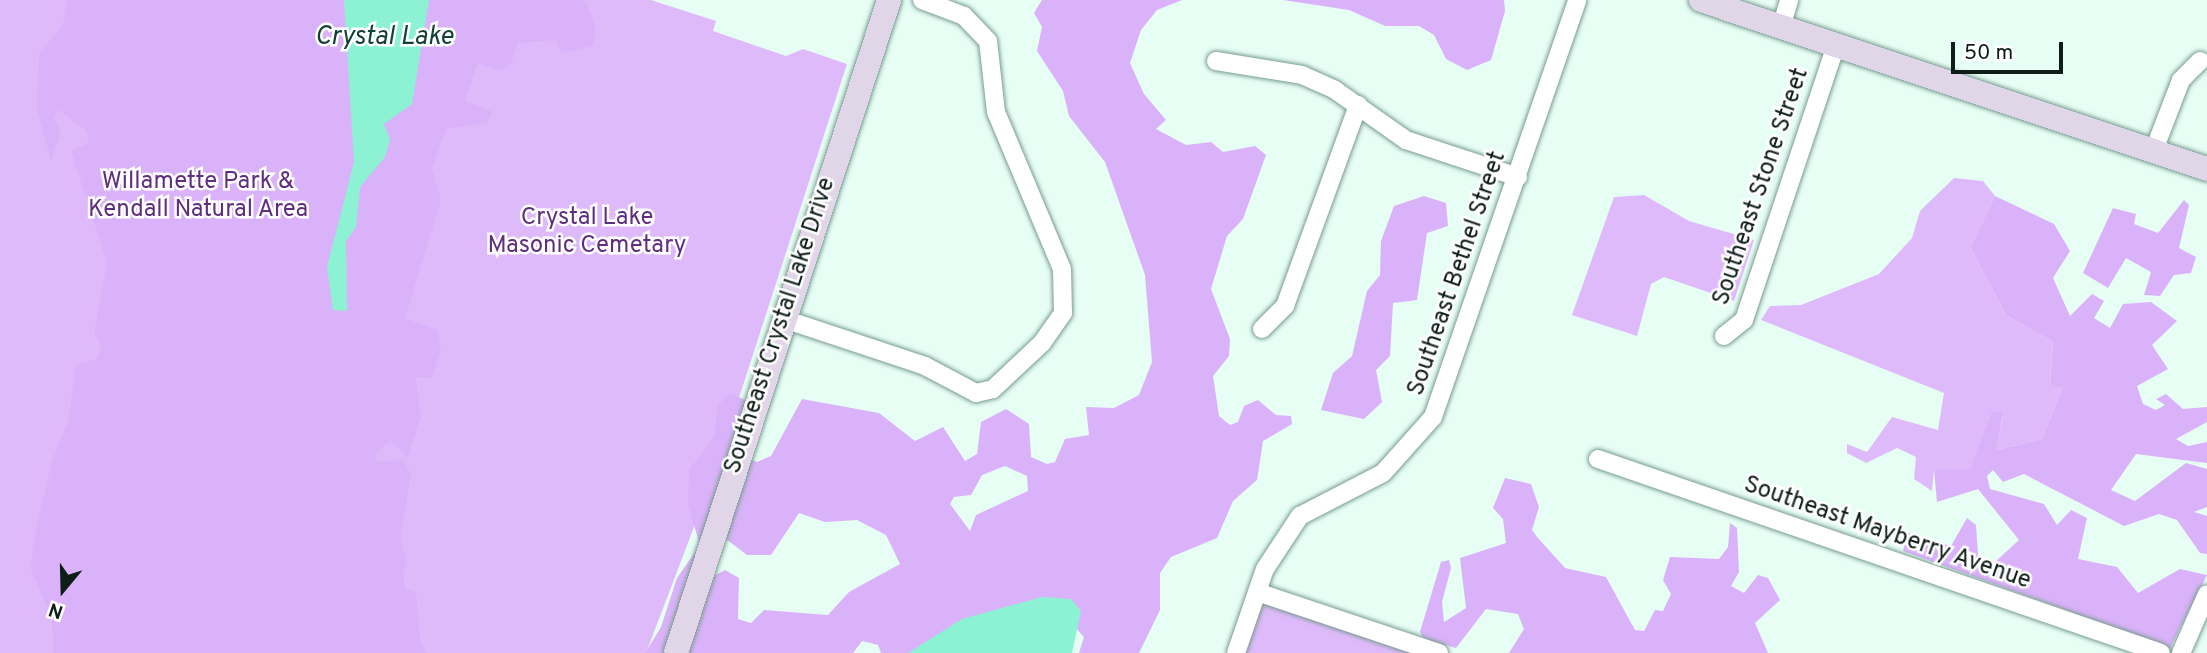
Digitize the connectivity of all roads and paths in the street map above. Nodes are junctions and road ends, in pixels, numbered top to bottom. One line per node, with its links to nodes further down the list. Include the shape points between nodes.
1 (889, 0): 14 (street, Southeast Crystal Lake Drive)
2 (922, 0): 14 (street, via 964,16 988,41 996,112 1064,277 1063,313 1042,343 993,388 976,393 925,366)
3 (1577, 0): 13 (street, Southeast Bethel Street)
4 (1701, 0): 6 (street)
5 (1789, 0): 6 (street)
6 (1781, 27): 7 (street)
7 (1836, 45): 11 (street); 16 (street, Southeast Stone Street, via 1744,320)
8 (1216, 61): 10 (street, via 1302,75)
9 (2200, 61): 11 (street, via 2182,80)
10 (1357, 105): 13 (street, via 1415,144); 15 (street, via 1285,306)
11 (2154, 150): 12 (street)
12 (2207, 169)
13 (1518, 177): 18 (street, Southeast Bethel Street, via 1428,426 1384,473 1300,516)
14 (784, 319): 20 (street, Southeast Crystal Lake Drive)
15 (1262, 329)
16 (1724, 336)
17 (1598, 459): 23 (street, Southeast Mayberry Avenue)
18 (1257, 592): 21 (street, Southeast Bethel Street); 22 (street)
19 (2207, 594): 24 (street)
20 (676, 653)
21 (1236, 653)
22 (1439, 653)
23 (2161, 653)
24 (2181, 653)

